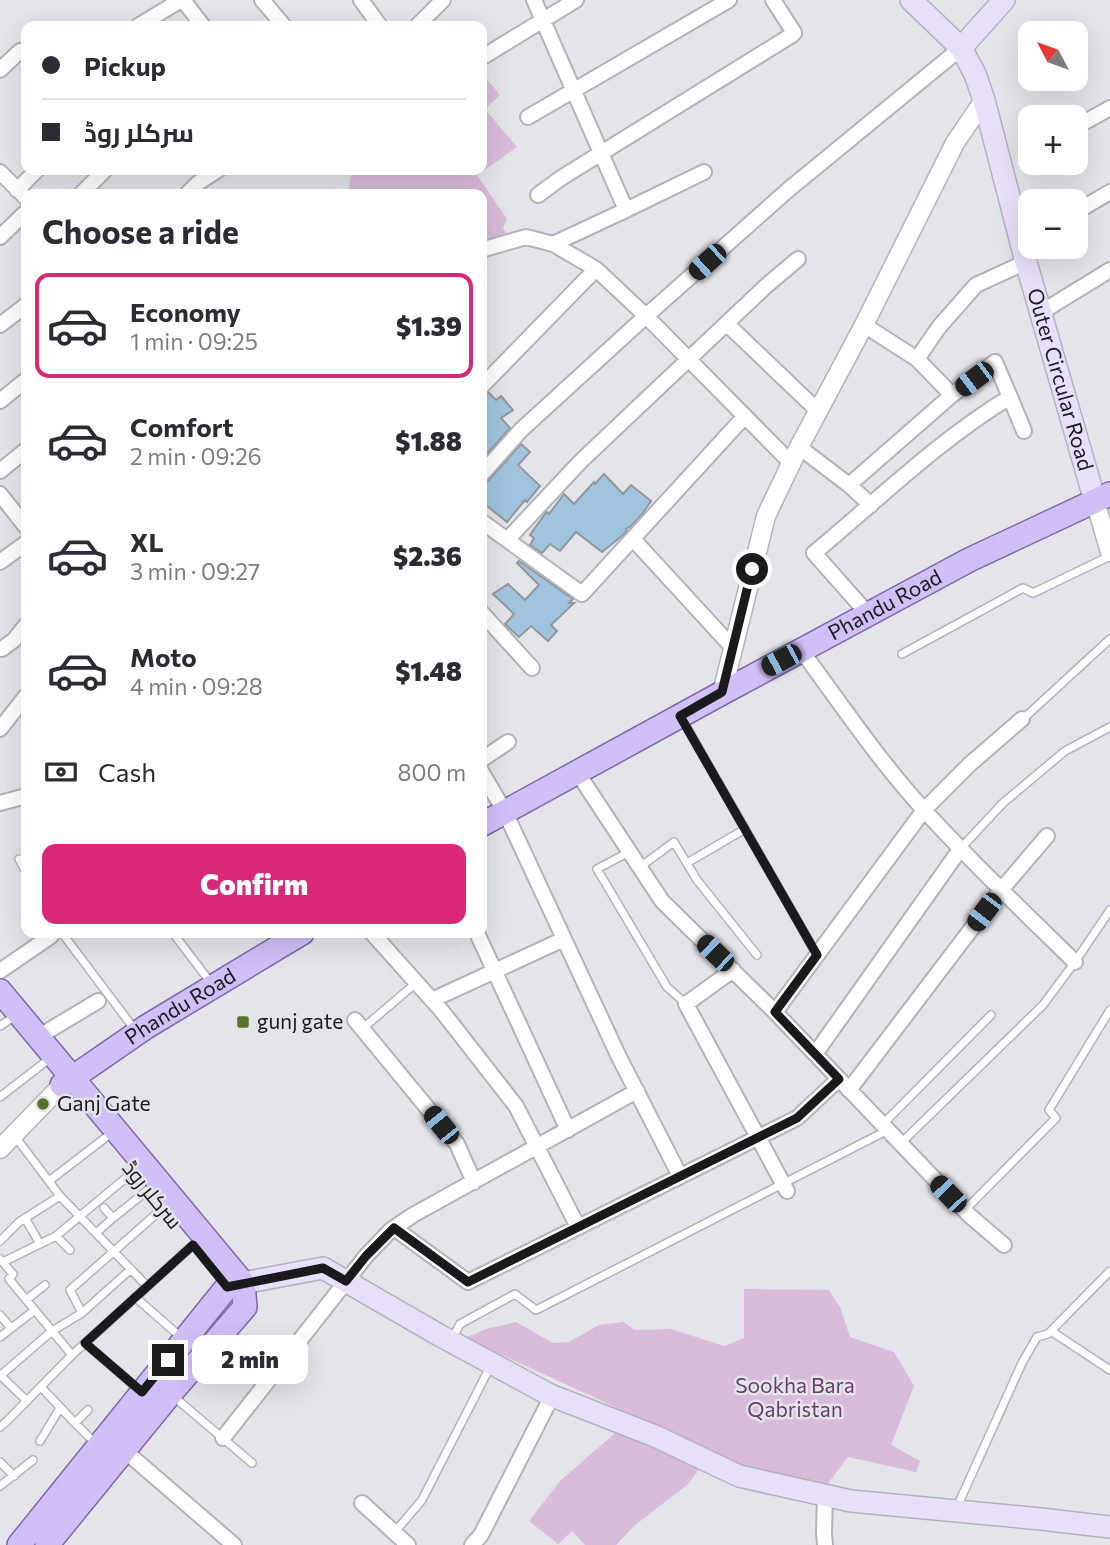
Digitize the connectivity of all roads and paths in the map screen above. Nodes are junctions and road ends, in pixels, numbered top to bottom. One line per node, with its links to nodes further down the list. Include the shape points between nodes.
1 (182, 0): 12 (street); 13 (street)
2 (262, 0): 14 (street)
3 (360, 0): 15 (street)
4 (534, 0): 11 (street)
5 (576, 0): 11 (street)
6 (729, 0): 21 (street)
7 (772, 0): 26 (street, via 792,35)
8 (911, 0): 17 (main road, Outer Circular Road)
9 (1004, 0): 17 (main road)
10 (436, 2): 16 (street)
11 (543, 20): 19 (street); 21 (street)
12 (146, 21)
13 (199, 21)
14 (281, 21)
15 (376, 21)
16 (421, 21)
17 (961, 48): 22 (main road, Outer Circular Road); 50 (street, via 788,190)
18 (20, 51): 20 (street)
19 (487, 54)
20 (0, 70)
21 (574, 90): 24 (street); 26 (street)
22 (984, 100): 39 (main road, Outer Circular Road); 53 (street, via 955,143)
23 (1110, 108): 25 (street)
24 (528, 117)
25 (1088, 120)
26 (602, 153): 35 (street); 37 (street)
27 (704, 172): 37 (street)
28 (0, 173): 34 (street)
29 (100, 175): 31 (street)
30 (210, 175): 32 (street)
31 (86, 189)
32 (192, 189)
33 (1110, 191): 36 (street)
34 (21, 194)
35 (538, 195)
36 (1088, 205)
37 (626, 210): 41 (street)
38 (21, 217): 40 (street)
39 (1018, 220)
40 (0, 237)
41 (553, 244): 42 (street, via 526,237); 46 (street)
42 (487, 248)
43 (1018, 254): 54 (street, via 976,285)
44 (798, 259): 51 (street)
45 (1029, 259): 49 (main road, Outer Circular Road)
46 (596, 269): 50 (street); 56 (street)
47 (1110, 270): 49 (street)
48 (21, 309): 52 (street)
49 (1041, 313): 70 (main road, Outer Circular Road)
50 (646, 316): 55 (street); 66 (street, via 521,430)
51 (727, 324): 55 (street); 61 (street)
52 (0, 325)
53 (864, 325): 54 (street); 61 (street)
54 (917, 359): 58 (street)
55 (688, 360): 62 (street); 75 (street, via 580,461)
56 (487, 381)
57 (21, 384): 60 (street)
58 (952, 395): 59 (street, via 995,362); 68 (street)
59 (1010, 397): 63 (street); 71 (street, via 947,440)
60 (0, 401)
61 (818, 411): 65 (street)
62 (745, 416): 65 (street); 74 (street)
63 (1024, 431)
64 (21, 454): 67 (street)
65 (795, 455): 68 (street); 83 (street, via 766,516)
66 (487, 468)
67 (0, 471)
68 (849, 485): 71 (street)
69 (0, 494): 72 (street)
70 (1102, 498): 77 (street, Outer Circular Road); 79 (main road, Phandu Road, via 968,560)
71 (872, 505): 79 (street, via 814,552)
72 (21, 521)
73 (487, 525): 75 (street)
74 (633, 539): 75 (street, via 582,594); 83 (street)
75 (507, 540)
76 (21, 547): 78 (street)
77 (1110, 554): 86 (lane, via 1033,593 1023,588)
78 (0, 562)
79 (868, 614): 85 (main road, Phandu Road)
80 (487, 619): 87 (street)
81 (21, 631): 84 (street)
82 (1110, 639): 91 (lane)
83 (733, 648): 88 (street)
84 (1, 649)
85 (801, 650): 88 (main road, Phandu Road); 100 (street)
86 (902, 654)
87 (532, 668)
88 (722, 692): 90 (main road, Phandu Road)
89 (21, 702): 93 (street)
90 (680, 716): 96 (main road, Phandu Road); 103 (lane)
91 (1022, 719): 100 (street)
92 (1110, 727): 105 (lane, via 1065,751 1003,803)
93 (0, 729)
94 (508, 742): 95 (street)
95 (487, 756)
96 (577, 772): 101 (main road, Phandu Road); 106 (street)
97 (487, 781): 101 (street)
98 (21, 797): 99 (street)
99 (0, 803)
100 (924, 810): 105 (street); 121 (street)
101 (505, 812): 102 (main road, Phandu Road); 119 (street)
102 (487, 822)
103 (745, 829): 109 (lane); 121 (lane)
104 (1047, 836): 111 (street)
105 (961, 848): 111 (street); 139 (street)
106 (629, 851): 110 (street); 131 (lane, via 597,869 667,988)
107 (19, 859): 108 (lane)
108 (21, 863)
109 (687, 863): 110 (lane, via 674,842); 120 (lane)
110 (640, 867): 123 (street, via 662,901)
111 (1001, 890): 122 (street); 142 (street)
112 (1110, 910): 122 (lane)
113 (50, 938): 124 (street)
114 (59, 938): 137 (lane)
115 (177, 938): 127 (lane)
116 (294, 938): 127 (main road, Phandu Road)
117 (376, 938): 126 (street)
118 (479, 938): 125 (street)
119 (564, 939): 125 (street); 143 (street)
120 (757, 955)
121 (817, 955): 133 (street)
122 (1076, 962): 150 (lane, via 1043,1006)
123 (733, 970): 131 (street); 133 (street)
124 (0, 971)
125 (495, 971): 129 (street); 146 (street)
126 (416, 983): 129 (street); 136 (lane)
127 (214, 986): 137 (main road, Phandu Road)
128 (0, 991): 138 (main road)
129 (432, 1000): 151 (street, via 516,1106)
130 (98, 1001): 138 (street)
131 (687, 1004): 148 (street)
132 (1110, 1010): 161 (lane, via 1049,1111 1056,1118)
133 (775, 1012): 139 (street)
134 (991, 1015): 145 (lane)
135 (3, 1018): 140 (main road, سرکلر روڈ)
136 (359, 1024): 156 (street, via 457,1144)
137 (137, 1034): 141 (main road, Phandu Road)
138 (38, 1037): 141 (main road)
139 (815, 1054): 142 (street)
140 (44, 1063): 141 (main road, سرکلر روڈ); 144 (lane)
141 (67, 1081): 147 (street); 149 (main road, سرکلر روڈ); 180 (main road)
142 (844, 1085): 145 (street); 148 (street, via 797,1118)
143 (638, 1091): 146 (street); 153 (street)
144 (0, 1097)
145 (885, 1128): 150 (street); 157 (lane)
146 (568, 1129): 151 (street)
147 (14, 1134): 152 (street); 154 (lane)
148 (758, 1137): 153 (street); 157 (street)
149 (105, 1138): 154 (lane); 155 (main road, سرکلر روڈ)
150 (901, 1144): 161 (street)
151 (538, 1146): 156 (street); 165 (street)
152 (0, 1149)
153 (680, 1176): 165 (street)
154 (49, 1181): 158 (lane)
155 (141, 1181): 160 (main road, سرکلر روڈ); 162 (lane); 163 (lane)
156 (474, 1182): 166 (street)
157 (785, 1188): 192 (lane, via 536,1310 515,1294 460,1324)
158 (60, 1196): 162 (lane); 164 (lane)
159 (104, 1208): 163 (lane)
160 (163, 1208): 171 (main road, سرکلر روڈ); 174 (lane)
161 (964, 1210): 172 (street)
162 (79, 1216): 167 (lane); 168 (lane)
163 (113, 1218): 167 (lane)
164 (25, 1219): 169 (lane); 170 (lane)
165 (578, 1227): 166 (street, via 468,1282)
166 (394, 1228): 178 (street)
167 (96, 1233): 174 (lane)
168 (56, 1236): 170 (lane); 173 (lane)
169 (0, 1241)
170 (40, 1244): 175 (lane)
171 (193, 1245): 180 (main road, سرکلر روڈ); 181 (lane)
172 (1004, 1245)
173 (70, 1250)
174 (114, 1252): 176 (lane); 185 (lane, via 70,1290)
175 (1, 1261): 183 (lane)
176 (131, 1269): 181 (lane); 185 (lane)
177 (1110, 1271): 189 (lane)
178 (346, 1281): 180 (main road, via 323,1268); 192 (main road); 207 (street)
179 (45, 1285): 183 (lane)
180 (235, 1285): 191 (main road); 200 (main road, via 245,1307)
181 (147, 1286): 182 (lane)
182 (135, 1297): 191 (lane); 193 (lane)
183 (26, 1300): 184 (lane)
184 (35, 1310): 187 (lane); 188 (lane)
185 (82, 1313): 188 (lane)
186 (0, 1315): 187 (lane)
187 (11, 1328): 190 (lane)
188 (52, 1331): 194 (lane); 197 (lane)
189 (1051, 1331): 196 (lane); 218 (lane, via 1037,1337 1022,1363)
190 (0, 1337)
191 (184, 1340): 199 (main road)
192 (451, 1341): 195 (main road)
193 (85, 1343): 194 (lane); 199 (lane)
194 (72, 1355): 198 (lane)
195 (492, 1363): 201 (main road); 220 (lane, via 422,1500)
196 (1108, 1366)
197 (0, 1375): 202 (lane)
198 (41, 1387): 202 (lane); 203 (lane)
199 (142, 1392): 209 (main road)
200 (170, 1394): 207 (lane); 210 (main road)
201 (552, 1396): 216 (main road, via 655,1436 739,1476); 225 (street)
202 (27, 1401): 206 (lane)
203 (60, 1408): 205 (lane); 208 (lane)
204 (88, 1410): 205 (lane)
205 (75, 1423): 209 (lane)
206 (0, 1427)
207 (223, 1438): 213 (lane)
208 (40, 1441)
209 (99, 1446): 221 (main road)
210 (125, 1451): 222 (main road); 223 (street)
211 (33, 1460): 214 (lane)
212 (0, 1462): 214 (lane)
213 (252, 1462)
214 (14, 1475): 215 (lane)
215 (0, 1486)
216 (825, 1495): 218 (main road); 226 (street)
217 (362, 1503): 220 (street)
218 (955, 1511): 219 (main road)
219 (1110, 1527)
220 (394, 1533): 224 (street)
221 (19, 1545)
222 (47, 1545)
223 (234, 1545)
224 (408, 1545)
225 (472, 1545)
226 (825, 1545)

